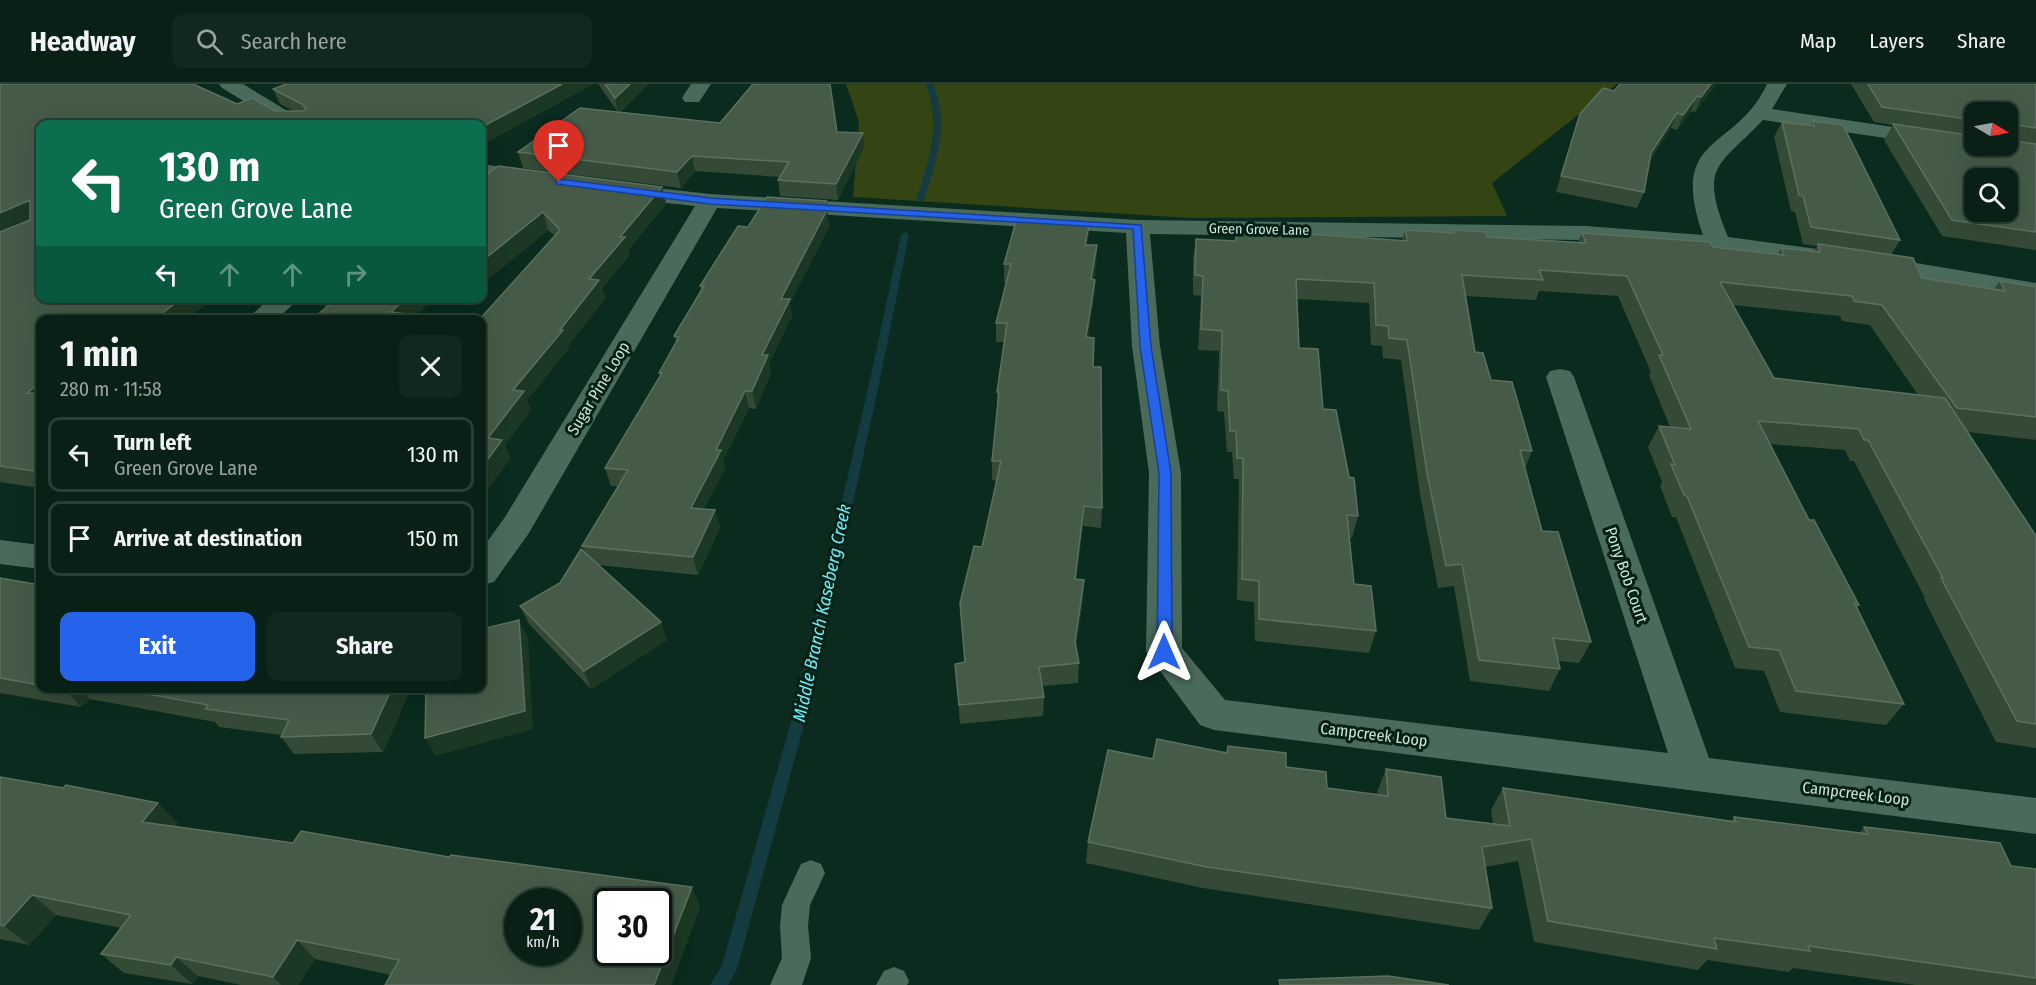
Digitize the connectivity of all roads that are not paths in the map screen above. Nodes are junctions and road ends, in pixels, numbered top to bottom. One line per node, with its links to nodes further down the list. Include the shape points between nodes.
1 (229, 84): 4 (street)
2 (1777, 84): 3 (street)
3 (1758, 112): 5 (street); 11 (street, via 1712,157 1702,185 1706,213)
4 (287, 120)
5 (1964, 143)
6 (486, 172): 7 (street)
7 (559, 182)
8 (593, 187): 9 (street, Green Grove Lane)
9 (710, 201): 10 (street, Green Grove Lane); 18 (street, Sugar Pine Loop, via 517,525)
10 (1138, 227): 11 (street, Green Grove Lane, via 1518,231); 19 (street, Campcreek Loop, via 1146,346 1165,473 1164,652 1214,714)
11 (1719, 243): 12 (street, Green Grove Lane)
12 (2036, 291)
13 (281, 303): 14 (street)
14 (265, 315)
15 (1560, 377): 19 (street, Pony Bob Court)
16 (0, 552): 17 (street)
17 (36, 557)
18 (486, 568)
19 (1694, 773): 20 (street, Campcreek Loop)
20 (2036, 816)
21 (811, 873): 22 (lane, via 797,902 794,916 798,950)
22 (785, 985)

